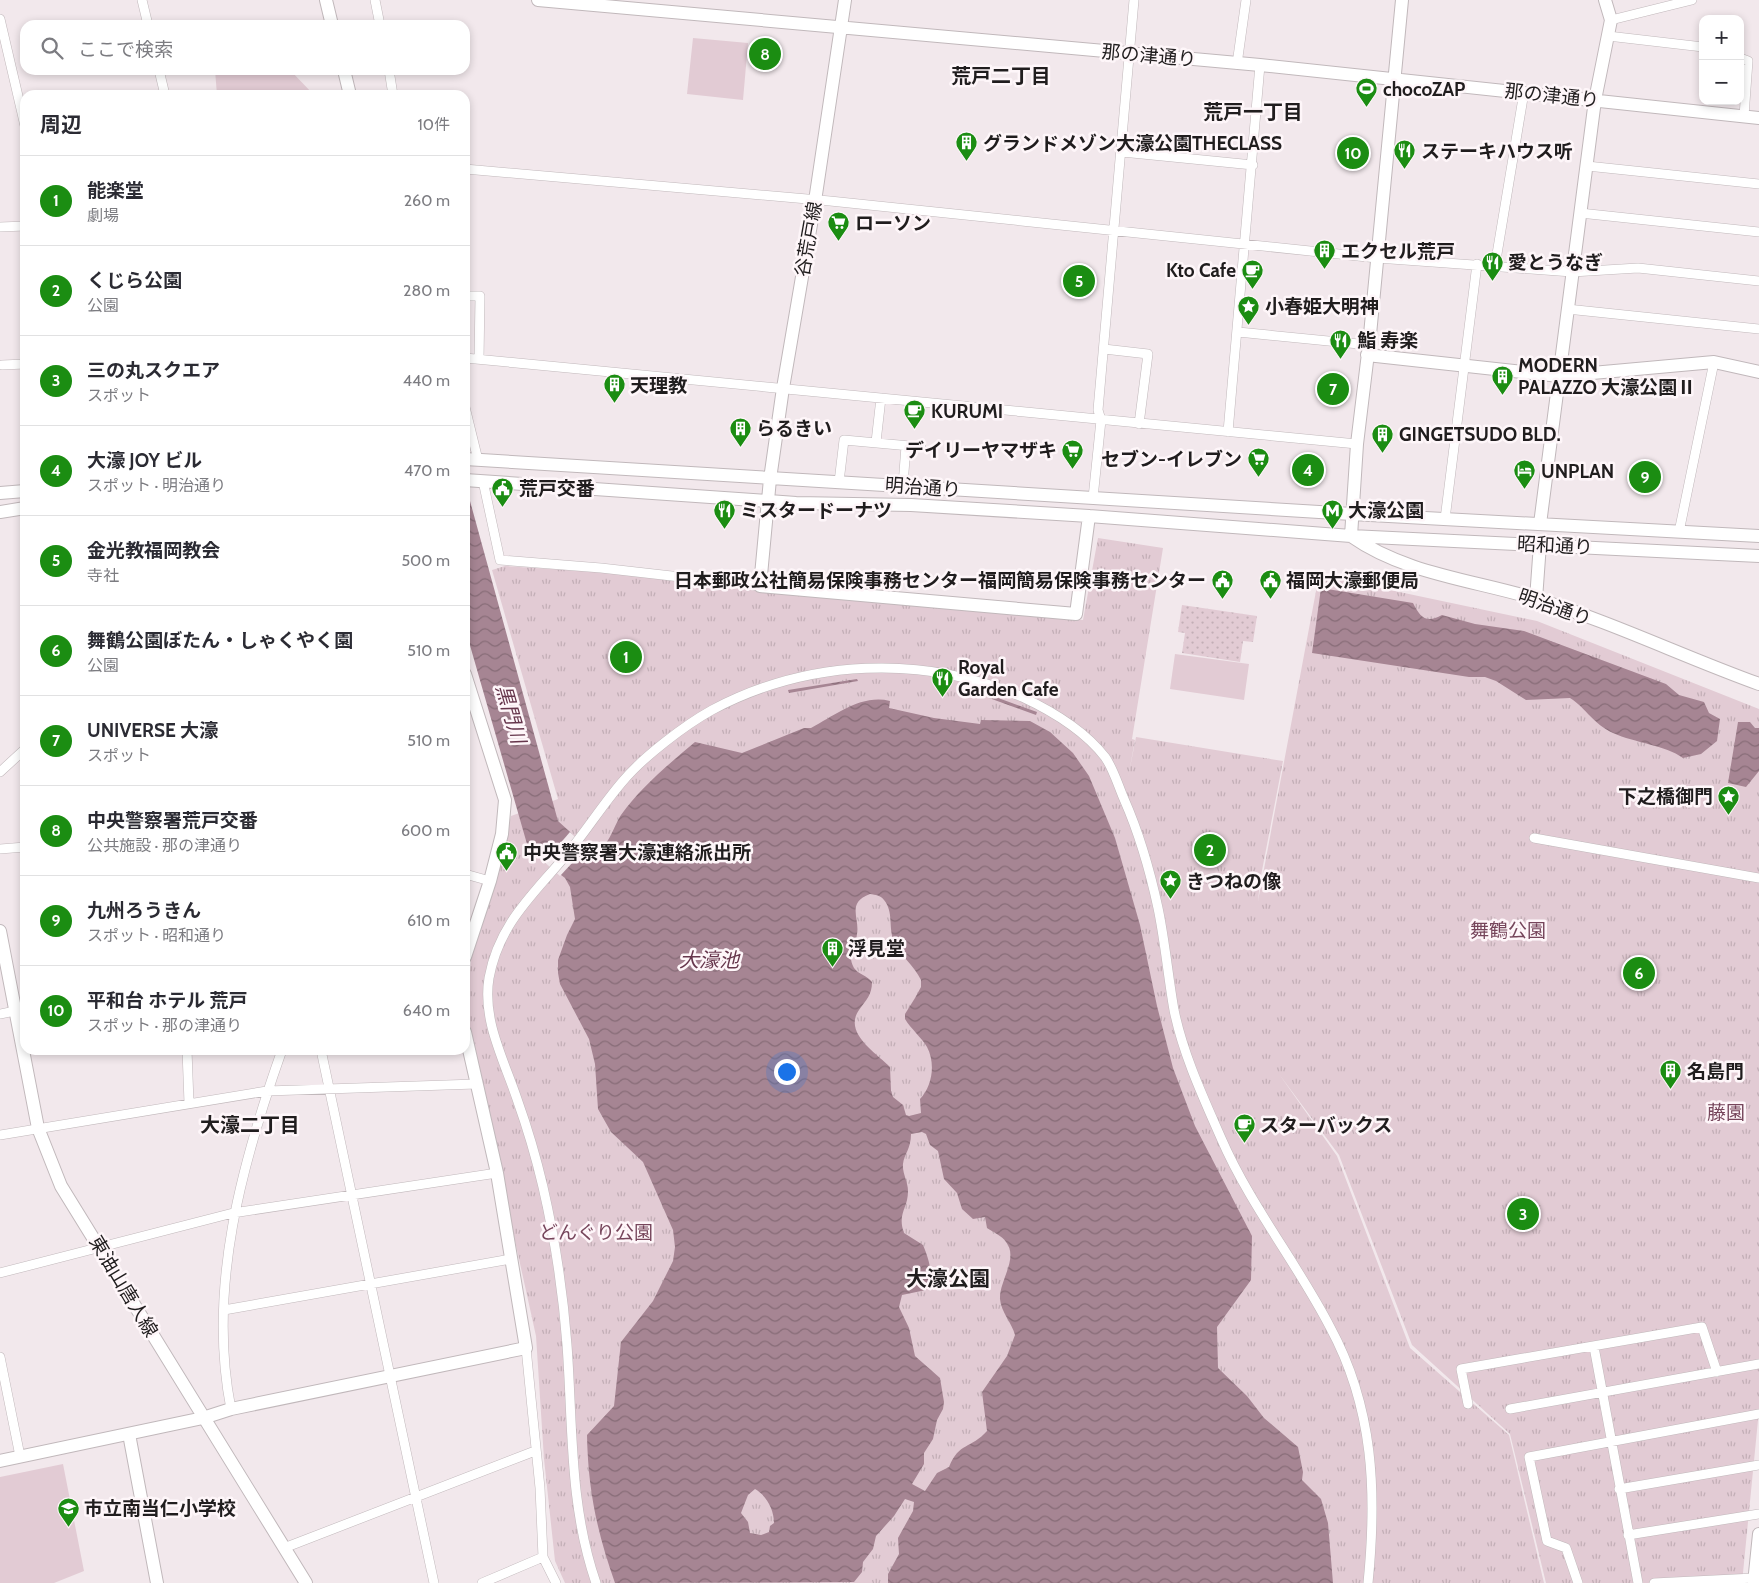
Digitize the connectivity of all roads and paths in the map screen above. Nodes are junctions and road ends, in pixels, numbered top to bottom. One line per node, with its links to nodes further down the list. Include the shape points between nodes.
1 (142, 0): 12 (street)
2 (326, 0): 13 (street)
3 (375, 0): 14 (street)
4 (538, 0): 16 (street, 那の津通り)
5 (846, 0): 16 (street, 谷荒戸線)
6 (1134, 0): 19 (street)
7 (1246, 0): 21 (street)
8 (1402, 0): 26 (street)
9 (1605, 0): 15 (street)
10 (1692, 0): 15 (street)
11 (0, 19): 32 (street)
12 (147, 20)
13 (331, 20)
14 (379, 20)
15 (1611, 20): 17 (street)
16 (841, 27): 19 (street, 那の津通り); 40 (street, 谷荒戸線)
17 (1608, 36): 18 (street); 31 (street)
18 (1699, 47)
19 (1131, 53): 21 (street, 那の津通り); 35 (street)
20 (1744, 60): 33 (street, via 1748,61)
21 (1236, 64): 22 (street, 那の津通り)
22 (1260, 65): 26 (street, 那の津通り); 36 (street)
23 (160, 75): 27 (street)
24 (345, 75): 28 (street)
25 (389, 75): 29 (street)
26 (1395, 79): 30 (street, 那の津通り); 47 (street)
27 (164, 90)
28 (349, 90)
29 (393, 90)
30 (1524, 92): 31 (street, 那の津通り); 49 (street)
31 (1595, 100): 33 (street, 那の津通り); 37 (street)
32 (20, 105)
33 (1744, 116): 34 (street, 那の津通り)
34 (1759, 118)
35 (1122, 152): 36 (street); 44 (street)
36 (1253, 165): 46 (street)
37 (1587, 166): 39 (street); 41 (street)
38 (470, 168): 40 (street)
39 (1759, 184)
40 (815, 201): 44 (street); 66 (street, 谷荒戸線)
41 (1580, 213): 45 (street); 50 (street)
42 (20, 226): 43 (street)
43 (0, 227)
44 (1115, 231): 46 (street); 56 (street)
45 (1759, 232)
46 (1246, 244): 47 (street); 55 (street)
47 (1377, 258): 48 (street); 57 (street)
48 (1477, 264): 49 (street); 63 (street)
49 (1495, 266): 50 (street)
50 (1572, 272): 51 (street, via 1638,268); 53 (street)
51 (1759, 281)
52 (470, 296): 59 (street, via 480,296)
53 (1568, 309): 54 (street); 65 (street)
54 (1759, 330)
55 (1238, 332): 57 (street); 70 (street)
56 (1104, 349): 68 (street, via 1098,410); 69 (street, via 1148,354)
57 (1368, 350): 63 (street); 72 (street)
58 (470, 358): 59 (street)
59 (479, 359): 66 (street)
60 (1714, 362): 64 (street); 65 (street); 90 (street)
61 (20, 364): 62 (street)
62 (2, 365)
63 (1464, 366): 65 (street); 88 (street)
64 (1759, 372)
65 (1559, 376): 89 (street)
66 (783, 388): 67 (street); 76 (street, 谷荒戸線)
67 (881, 398): 68 (street); 71 (street)
68 (1101, 420): 69 (street); 82 (street)
69 (1139, 424): 70 (street)
70 (1228, 432): 72 (street)
71 (876, 442): 73 (street); 78 (street, via 844,440)
72 (1357, 444): 86 (street)
73 (906, 446): 74 (street); 79 (street)
74 (921, 447)
75 (471, 459): 76 (street, 明治通り)
76 (770, 479): 78 (street, 明治通り); 83 (street, 谷荒戸線)
77 (473, 480): 83 (street, 明治通り); 95 (street, via 500,560)
78 (839, 482): 79 (street, 明治通り)
79 (903, 486): 82 (street, 明治通り)
80 (20, 491): 81 (street)
81 (0, 493)
82 (1092, 498): 86 (street, 明治通り)
83 (768, 500): 87 (street, 明治通り); 95 (street, 谷荒戸線)
84 (20, 509): 85 (street)
85 (0, 512)
86 (1352, 514): 88 (street, 昭和通り); 91 (street)
87 (1089, 516): 91 (street, 明治通り); 95 (street, via 1076,614)
88 (1445, 519): 89 (street, 昭和通り)
89 (1540, 524): 90 (street, 昭和通り)
90 (1679, 532): 92 (street, 昭和通り)
91 (1351, 536): 93 (street, 昭和通り); 96 (street, 明治通り, via 1394,561)
92 (1759, 536)
93 (1540, 544): 94 (street, 昭和通り); 96 (street)
94 (1759, 556)
95 (760, 586)
96 (1536, 599): 97 (street, 明治通り)
97 (1759, 684)
98 (470, 690): 106 (street, via 505,800 502,834)
99 (20, 754): 100 (street)
100 (0, 772)
101 (1534, 838): 105 (street)
102 (20, 847): 103 (street)
103 (0, 849)
104 (470, 875): 106 (street)
105 (1759, 878)
106 (490, 881): 108 (street)
107 (0, 931): 109 (street, 東油山唐人線)
108 (470, 942)
109 (14, 1011): 110 (street); 111 (street, 東油山唐人線)
110 (0, 1014)
111 (20, 1040)
112 (23, 1055): 121 (street, 東油山唐人線)
113 (187, 1055): 120 (street)
114 (280, 1055): 119 (street)
115 (322, 1055): 118 (street)
116 (470, 1055): 117 (street)
117 (476, 1084): 118 (street); 123 (street)
118 (328, 1089): 119 (street); 124 (street)
119 (268, 1091): 120 (street); 125 (street)
120 (189, 1103): 121 (street)
121 (38, 1128): 122 (street); 126 (street, 東油山唐人線, via 61,1186)
122 (0, 1136)
123 (497, 1173): 124 (street); 127 (street)
124 (352, 1196): 125 (street); 129 (street)
125 (233, 1214): 126 (street); 130 (street)
126 (101, 1248): 128 (street); 142 (street, 東油山唐人線)
127 (512, 1260): 129 (street); 132 (street)
128 (0, 1273)
129 (369, 1284): 130 (street); 136 (street)
130 (224, 1310): 139 (street)
131 (1594, 1347): 135 (street, via 1702,1327); 137 (street); 138 (street, via 1461,1369)
132 (526, 1348): 136 (street); 145 (street)
133 (0, 1357): 146 (street)
134 (1759, 1364): 135 (street)
135 (1717, 1372): 137 (street)
136 (390, 1377): 139 (street); 150 (street)
137 (1602, 1393): 140 (street); 144 (street)
138 (1468, 1404)
139 (231, 1409): 142 (street)
140 (1510, 1409)
141 (1759, 1414): 144 (street)
142 (203, 1418): 143 (street); 154 (street, 東油山唐人線)
143 (129, 1434): 146 (street); 157 (street)
144 (1610, 1440): 149 (street); 164 (street, via 1529,1457 1547,1541 1566,1548)
145 (534, 1450): 150 (street); 155 (street, via 540,1488)
146 (20, 1456): 147 (street)
147 (0, 1461)
148 (1759, 1465): 149 (street)
149 (1619, 1489): 153 (street)
150 (415, 1497): 154 (street); 159 (street)
151 (1759, 1514): 153 (street)
152 (1759, 1534): 156 (street)
153 (1628, 1535): 165 (street)
154 (284, 1548): 158 (street, 東油山唐人線)
155 (543, 1557): 160 (street); 161 (street)
156 (1754, 1581): 166 (street)
157 (157, 1583)
158 (306, 1583)
159 (434, 1583)
160 (482, 1583)
161 (556, 1583)
162 (596, 1583): 163 (street, via 577,1511 570,1442 568,1353 559,1273 541,1182 519,1104 492,1029 487,996 502,934 628,774 680,731 711,711 748,694 796,679 852,668 894,667 938,671 980,680 1063,718 1106,758 1136,828 1158,907 1175,1016 1200,1090 1238,1175 1325,1317 1344,1354 1363,1414 1373,1476)
163 (1368, 1583)
164 (1578, 1583)
165 (1638, 1583)
166 (1654, 1583)

